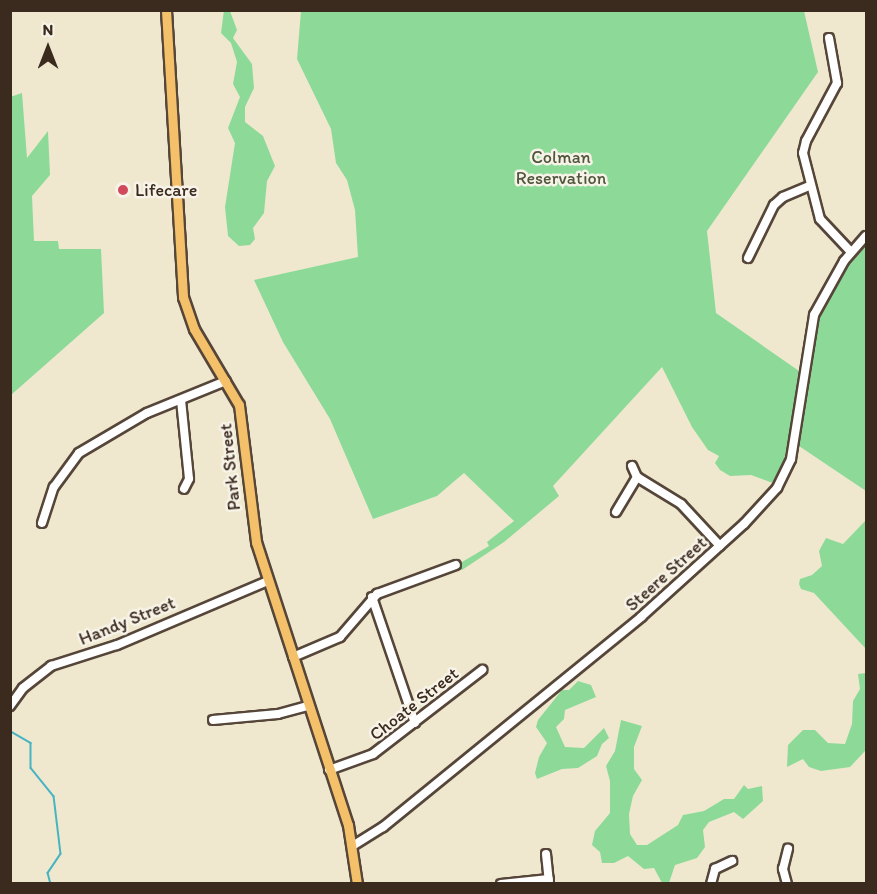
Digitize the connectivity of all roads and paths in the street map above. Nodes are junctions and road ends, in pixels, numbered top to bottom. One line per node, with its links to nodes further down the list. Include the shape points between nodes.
1 (166, 10): 7 (main road, Park Street, via 183,297 194,328)
2 (829, 38): 3 (street, via 837,83 806,141 803,153)
3 (809, 186): 5 (street, via 820,219); 6 (street, via 774,205)
4 (867, 236): 5 (street, Steere Street)
5 (851, 252): 14 (street, Steere Street, via 814,315 795,440 785,477)
6 (748, 258)
7 (226, 381): 8 (street); 16 (main road, Park Street, via 243,421 252,521)
8 (181, 400): 11 (street, via 189,479); 13 (street, via 147,413 90,444 69,462 54,487)
9 (632, 466): 10 (street)
10 (637, 477): 12 (street); 14 (street, via 687,509)
11 (184, 489)
12 (616, 512)
13 (42, 523)
14 (720, 546): 25 (street, Steere Street, via 593,657 383,827)
15 (456, 565): 17 (street)
16 (268, 581): 18 (main road, Park Street); 20 (street, Handy Street, via 117,645 51,666 23,688)
17 (372, 597): 18 (street, via 340,637); 23 (street)
18 (293, 657): 21 (main road, Park Street)
19 (482, 670): 23 (street, Choate Street)
20 (10, 706)
21 (308, 706): 22 (street, via 278,714); 24 (main road, Park Street)
22 (213, 720)
23 (414, 723): 24 (street, Choate Street, via 373,754)
24 (329, 770): 25 (main road, Park Street)
25 (354, 845): 30 (main road, Park Street)
26 (788, 849): 33 (street, via 783,869)
27 (546, 854): 29 (street)
28 (732, 861): 32 (street, via 715,869)
29 (549, 881): 31 (street)
30 (357, 884)
31 (501, 884)
32 (711, 884)
33 (787, 884)

